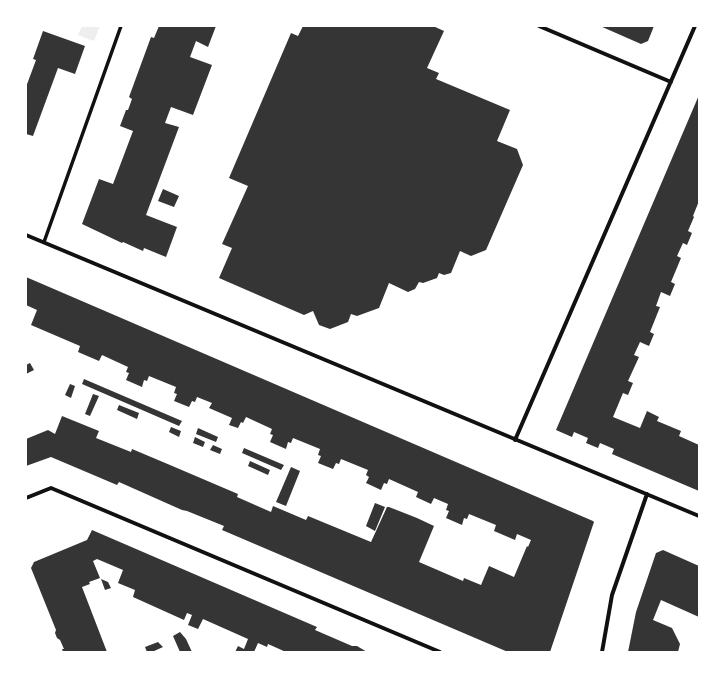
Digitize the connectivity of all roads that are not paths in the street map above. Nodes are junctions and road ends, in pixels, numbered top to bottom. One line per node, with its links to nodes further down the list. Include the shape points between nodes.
1 (121, 26): 6 (street)
2 (539, 26): 4 (street)
3 (695, 26): 4 (street)
4 (671, 82): 7 (street)
5 (26, 235): 6 (street)
6 (44, 242): 7 (street)
7 (515, 440): 8 (street)
8 (647, 494): 10 (street); 12 (street, via 612,595)
9 (26, 498): 11 (street, via 52,488)
10 (699, 516)
11 (440, 652)
12 (602, 652)

